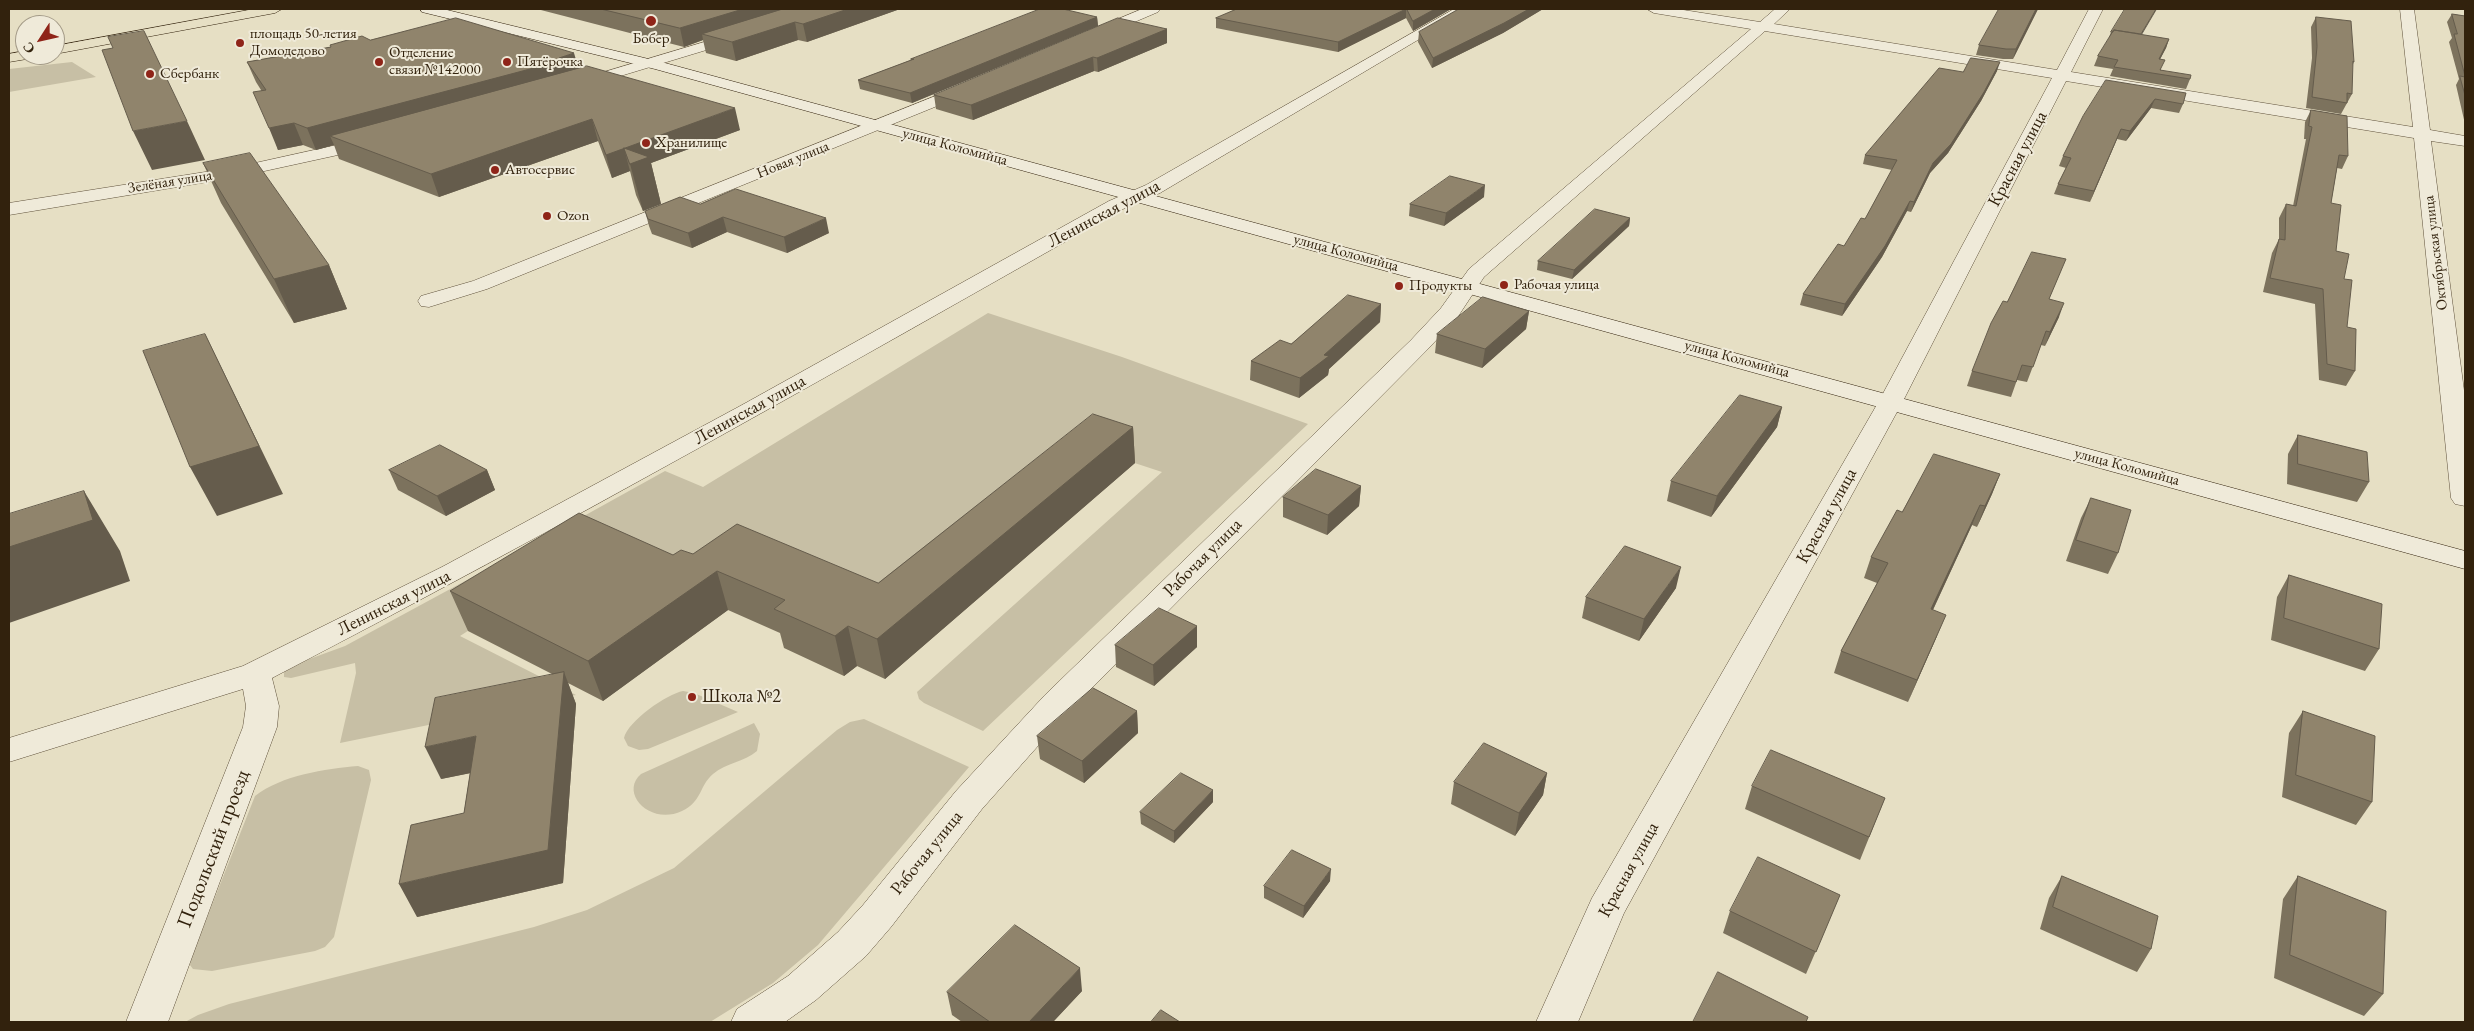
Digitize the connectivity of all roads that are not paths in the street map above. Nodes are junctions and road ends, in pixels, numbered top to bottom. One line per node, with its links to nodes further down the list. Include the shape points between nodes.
1 (248, 9): 12 (main road)
2 (275, 9): 14 (main road)
3 (427, 9): 15 (street, улица Коломийца)
4 (1153, 9): 13 (street)
5 (1463, 9): 23 (street, Ленинская улица)
6 (1654, 9): 10 (street)
7 (1783, 9): 10 (street, Рабочая улица)
8 (2096, 9): 16 (street, Красная улица)
9 (2407, 9): 20 (street, Октябрьская улица)
10 (1762, 27): 16 (street); 25 (street, Рабочая улица, via 1476,273)
11 (757, 30): 15 (street)
12 (65, 43)
13 (1072, 44)
14 (65, 48)
15 (650, 64): 18 (street); 19 (street, улица Коломийца)
16 (2062, 75): 20 (street); 27 (street, Красная улица)
17 (981, 82): 19 (street, Новая улица)
18 (563, 89)
19 (877, 126): 23 (street, улица Коломийца); 26 (street, Новая улица, via 480,285)
20 (2422, 134): 22 (street); 28 (street, Октябрьская улица)
21 (392, 137): 24 (street, Зелёная улица, via 327,155)
22 (2465, 141)
23 (1136, 196): 25 (street, улица Коломийца); 30 (street, Ленинская улица, via 452,573)
24 (9, 209)
25 (1466, 286): 27 (street, улица Коломийца); 33 (street, Рабочая улица, via 1450,313 1420,346 1057,703 969,800 852,944 802,988)
26 (429, 301)
27 (1891, 401): 29 (street, улица Коломийца); 34 (street, Красная улица, via 1606,909)
28 (2465, 498)
29 (2465, 560)
30 (254, 674): 31 (street, Ленинская улица); 32 (street, Подольский проезд, via 262,701 260,727)
31 (9, 750)
32 (147, 1022)
33 (752, 1022)
34 (1557, 1022)

